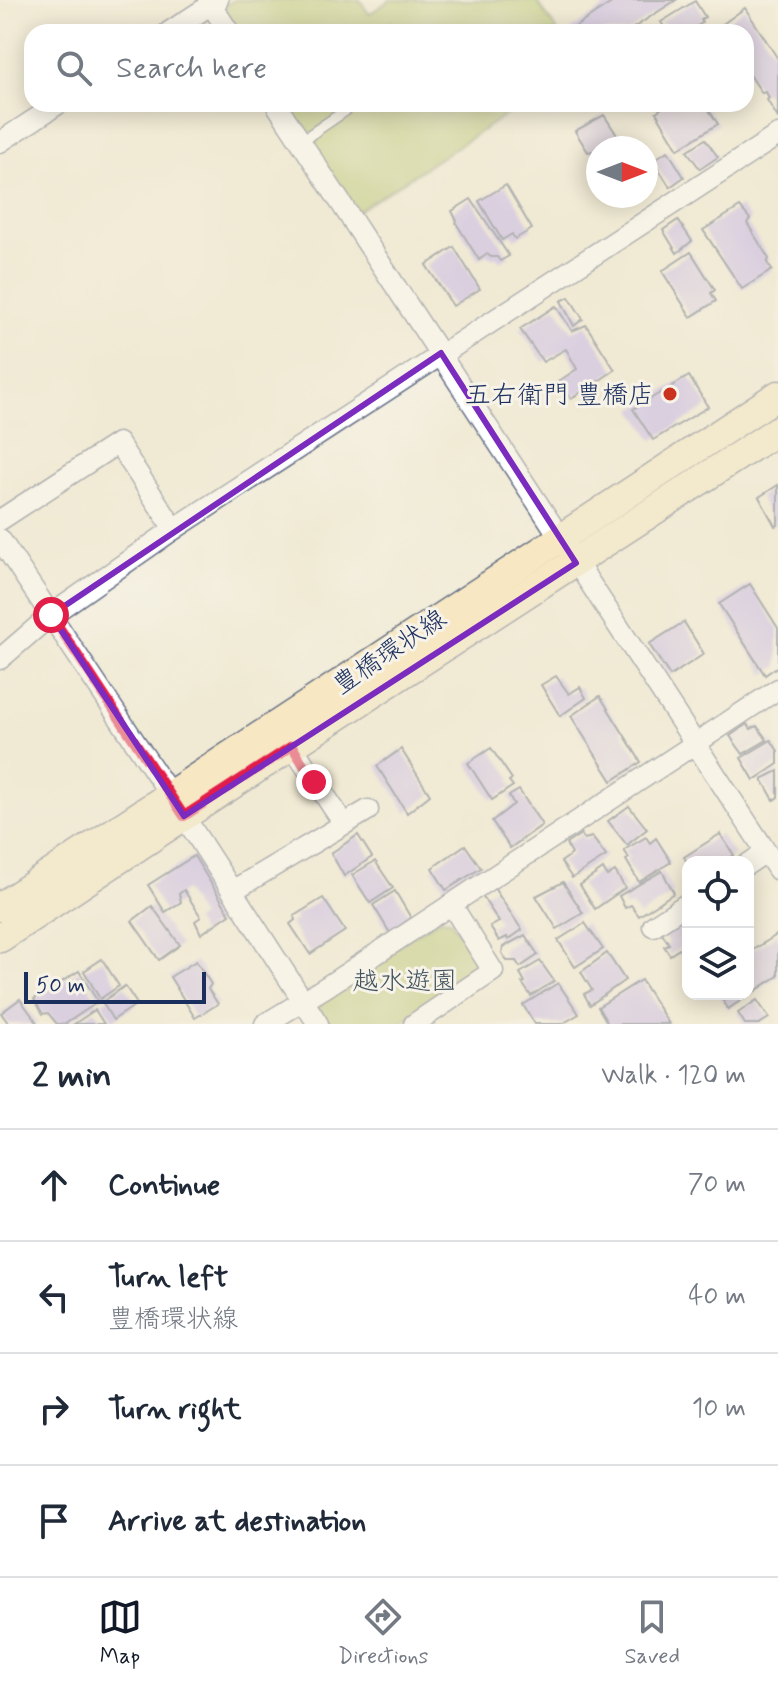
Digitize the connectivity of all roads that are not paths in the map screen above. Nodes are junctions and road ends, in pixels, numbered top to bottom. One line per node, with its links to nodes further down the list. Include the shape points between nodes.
1 (212, 2): 2 (street); 3 (street)
2 (180, 24)
3 (224, 24)
4 (46, 112): 9 (street)
5 (281, 112): 8 (street)
6 (343, 112): 8 (lane)
7 (778, 135): 10 (street)
8 (301, 141): 10 (street)
9 (0, 142)
10 (441, 353): 14 (street); 15 (street)
11 (778, 395): 15 (main road, 豊橋環状線)
12 (778, 430): 17 (main road, 豊橋環状線)
13 (0, 520): 14 (street, via 118,443)
14 (174, 529): 18 (street)
15 (560, 538): 17 (street); 23 (main road, 豊橋環状線)
16 (0, 539): 18 (street)
17 (576, 563): 21 (street); 22 (main road, 豊橋環状線)
18 (51, 615): 19 (street); 23 (street)
19 (0, 659)
20 (778, 689): 21 (street)
21 (693, 744): 26 (street); 30 (street)
22 (292, 746): 23 (main road, 豊橋環状線); 25 (street)
23 (178, 806): 29 (street); 31 (main road, 豊橋環状線); 34 (main road, 豊橋環状線)
24 (368, 810): 25 (street)
25 (344, 824): 29 (street)
26 (766, 852): 27 (street); 28 (street)
27 (754, 860)
28 (778, 870)
29 (232, 891): 35 (street)
30 (451, 904): 35 (street); 38 (street, via 493,971)
31 (0, 907)
32 (682, 907): 33 (street)
33 (653, 926)
34 (0, 938)
35 (302, 1000): 36 (street); 37 (street)
36 (265, 1024)
37 (318, 1024)
38 (414, 1024)

